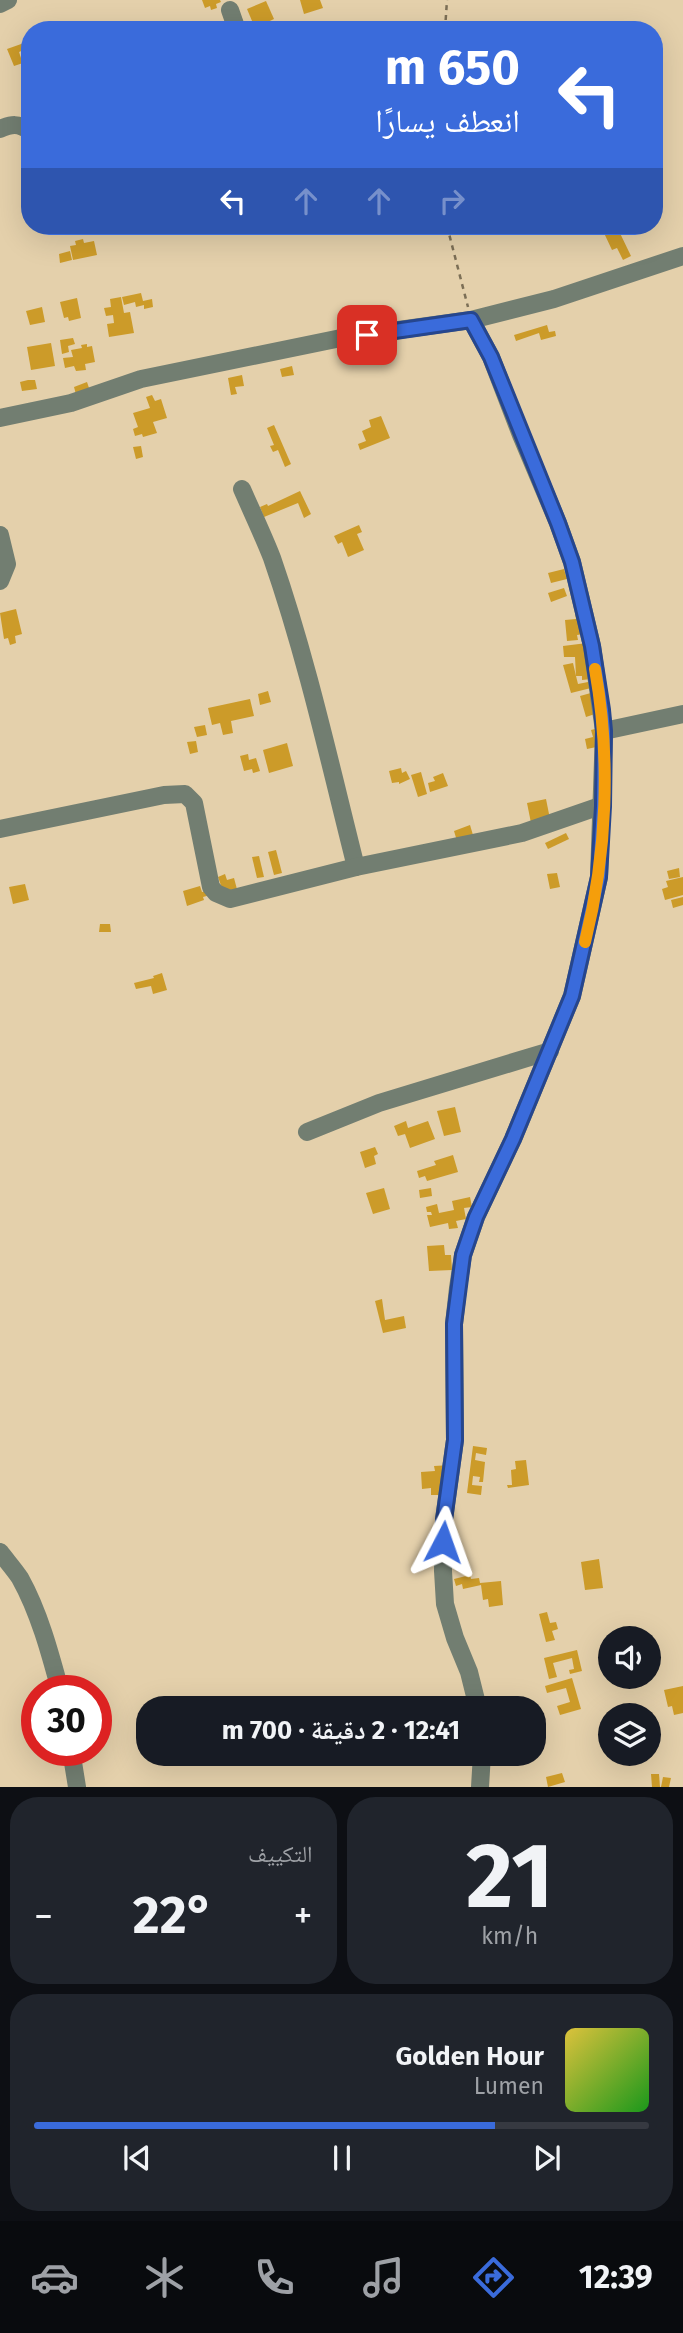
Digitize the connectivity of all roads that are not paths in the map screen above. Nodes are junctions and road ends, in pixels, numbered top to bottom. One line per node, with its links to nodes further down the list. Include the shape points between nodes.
1 (8, 0): 2 (street)
2 (0, 4)
3 (230, 10): 4 (street)
4 (234, 21)
5 (21, 126): 6 (street)
6 (0, 129)
7 (683, 256): 8 (street, via 554,299)
8 (471, 320): 9 (street, via 341,338 141,379 71,403); 14 (street, via 491,357 572,562 592,646)
9 (0, 418)
10 (242, 489): 17 (street, via 282,590)
11 (0, 535): 12 (street, via 7,564)
12 (0, 581)
13 (683, 715): 14 (street)
14 (604, 731): 15 (street)
15 (603, 806): 17 (street, via 510,836); 18 (street, via 599,877 590,922 572,996)
16 (0, 829): 17 (street, via 185,794 194,803 211,887 221,897 238,898)
17 (356, 867)
18 (550, 1051): 19 (street, via 379,1103); 22 (street, via 476,1217 463,1255 455,1312 455,1440 444,1520 445,1604)
19 (307, 1132)
20 (0, 1552): 21 (street, via 31,1602)
21 (56, 1675)
22 (475, 1696)
23 (74, 1766): 25 (street)
24 (481, 1766): 26 (street)
25 (77, 1787)
26 (480, 1787)

